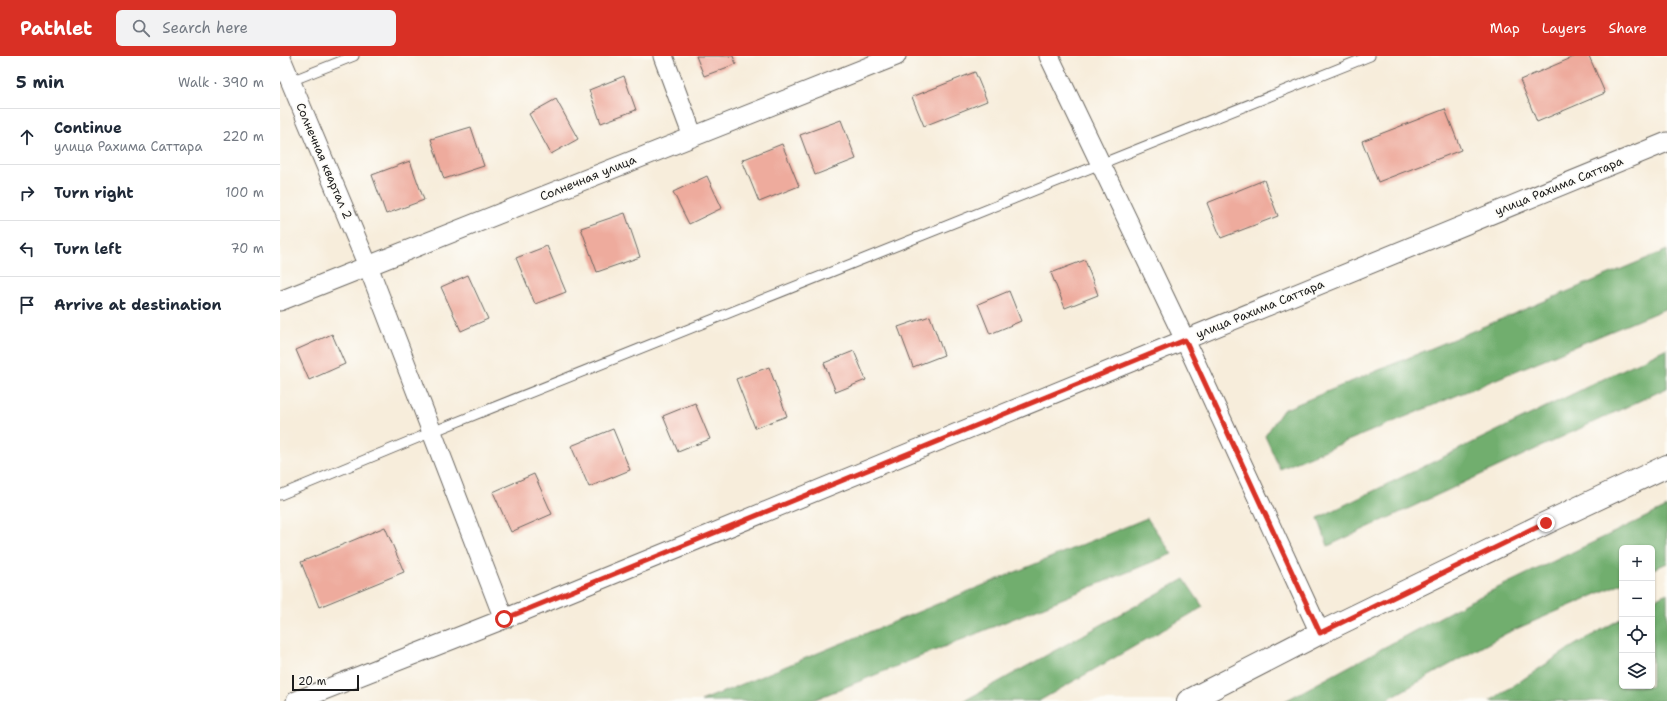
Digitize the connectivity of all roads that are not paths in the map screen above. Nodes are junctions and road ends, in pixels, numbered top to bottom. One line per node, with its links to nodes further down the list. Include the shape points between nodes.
1 (280, 56): 7 (street, Солнечная квартал 2)
2 (354, 56): 7 (lane)
3 (663, 56): 8 (street)
4 (896, 56): 8 (street, Солнечная улица)
5 (1049, 56): 10 (street)
6 (1370, 56): 10 (lane)
7 (291, 81): 11 (street, Солнечная квартал 2)
8 (693, 137): 11 (street, Солнечная улица)
9 (1667, 142): 13 (street, улица Рахима Саттара)
10 (1100, 165): 13 (street); 14 (lane)
11 (368, 266): 12 (street, Солнечная улица); 14 (street, Солнечная квартал 2)
12 (280, 301)
13 (1185, 340): 17 (street, улица Рахима Саттара); 18 (street)
14 (432, 432): 16 (lane); 17 (street, Солнечная квартал 2)
15 (1667, 466): 18 (main road)
16 (280, 495)
17 (504, 619): 19 (street, улица Рахима Саттара)
18 (1320, 633): 20 (main road)
19 (296, 701)
20 (1188, 701)

